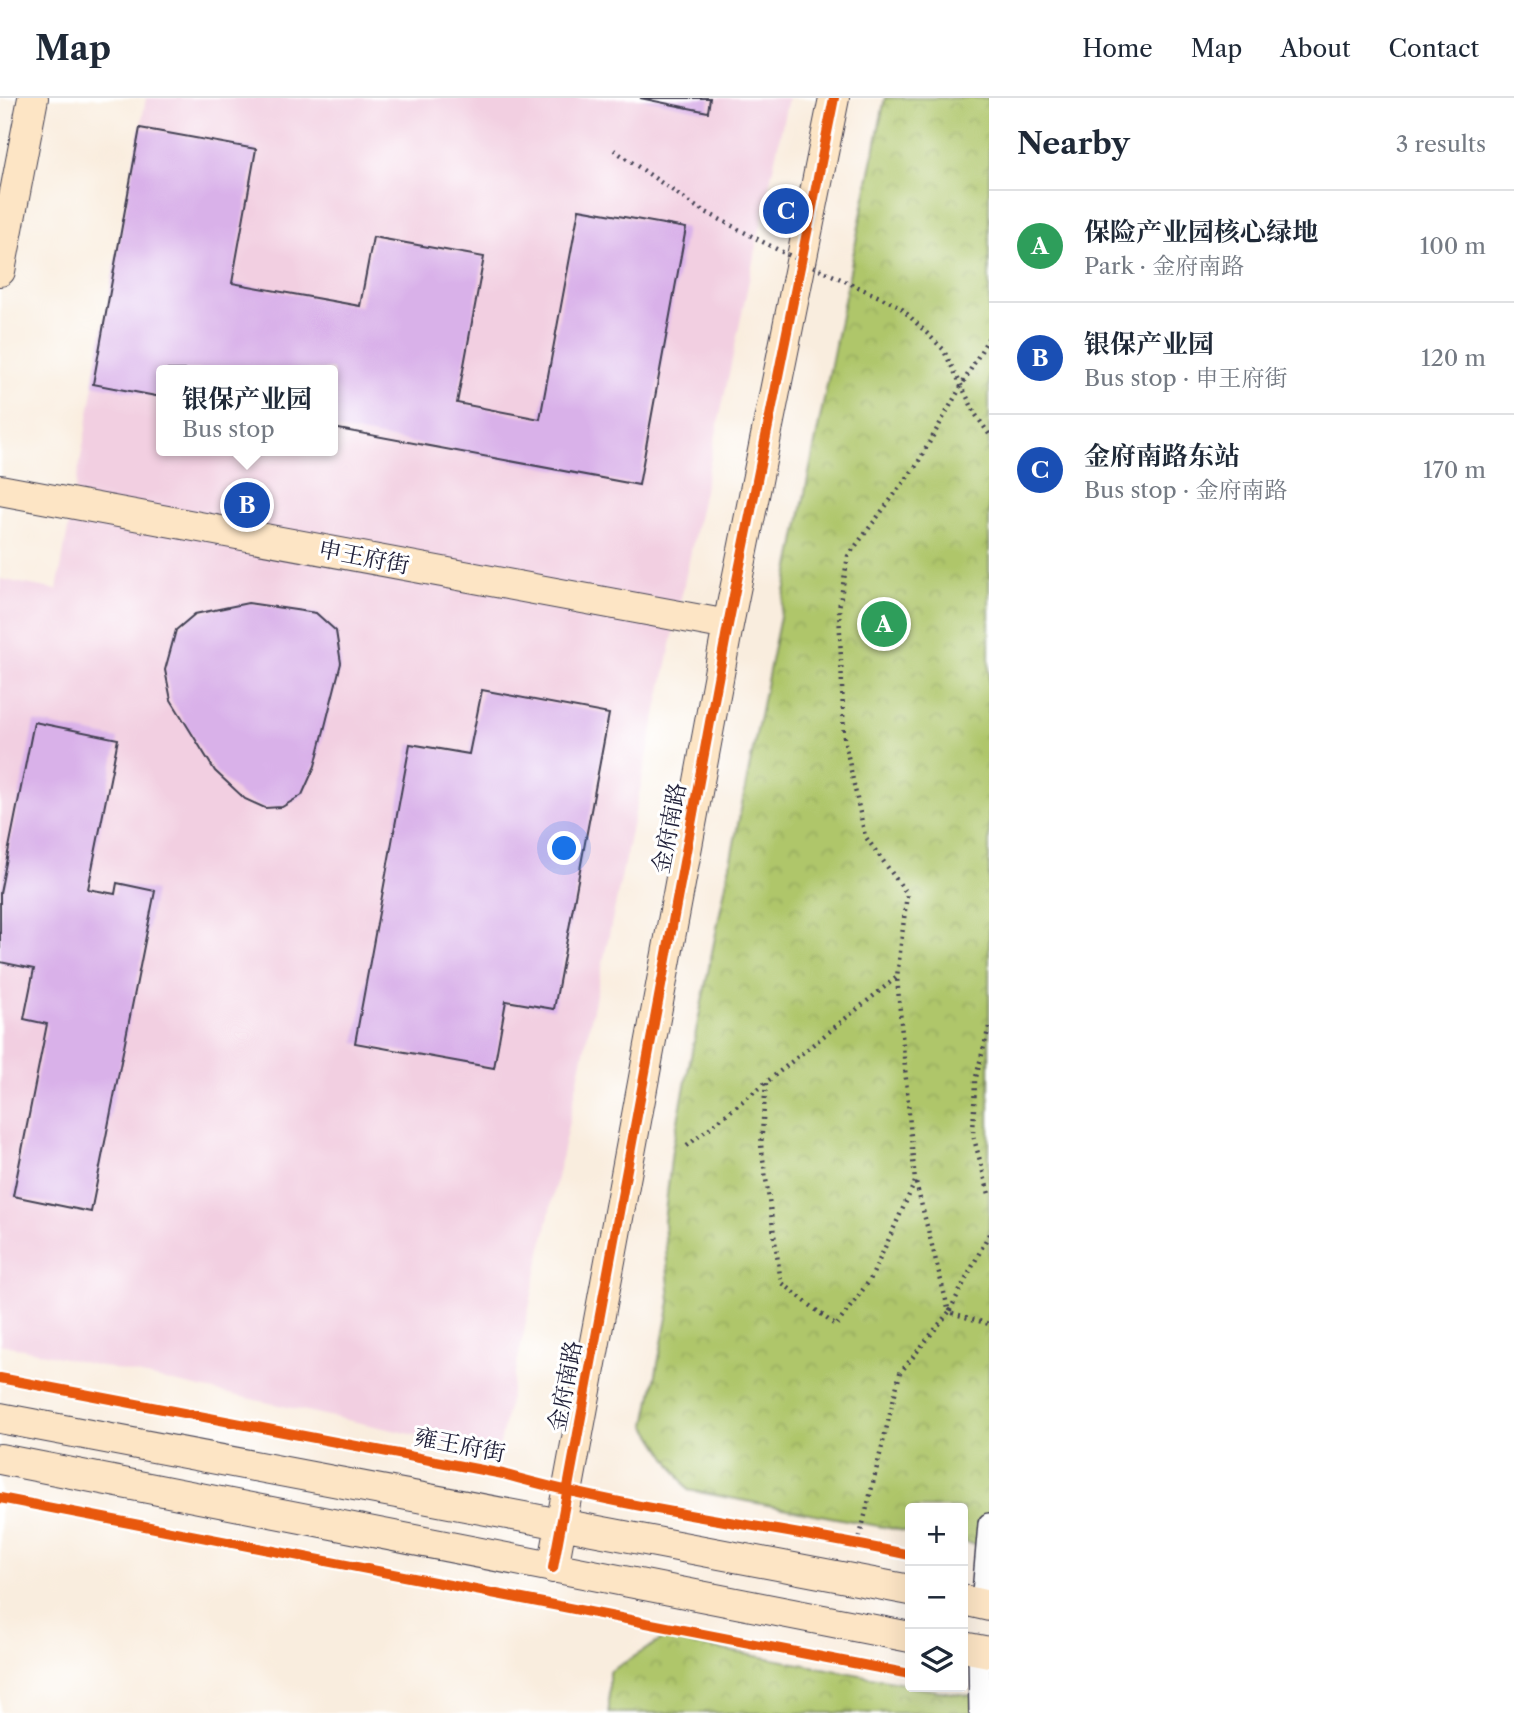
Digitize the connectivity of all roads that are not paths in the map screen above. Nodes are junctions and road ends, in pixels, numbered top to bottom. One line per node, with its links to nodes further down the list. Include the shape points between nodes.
1 (33, 98): 3 (street)
2 (834, 98): 5 (street, 金府南路)
3 (0, 271)
4 (0, 490): 5 (street, 申王府街)
5 (728, 625): 8 (street, 金府南路)
6 (0, 1418): 8 (street)
7 (0, 1459): 10 (street)
8 (561, 1524): 10 (street, 金府南路); 11 (street)
9 (989, 1524): 12 (street)
10 (553, 1568): 13 (street)
11 (905, 1589)
12 (978, 1603)
13 (905, 1636)
14 (977, 1650): 15 (street)
15 (980, 1713)

